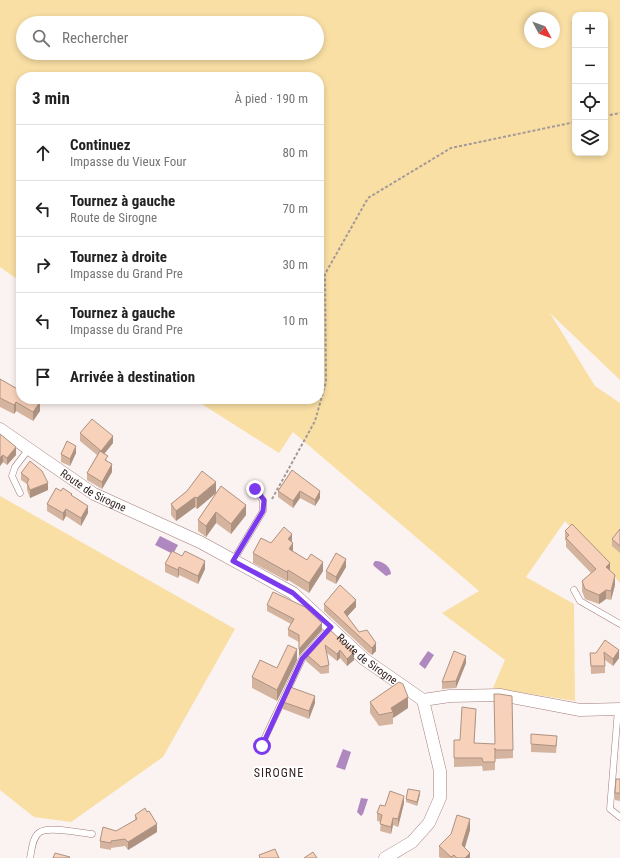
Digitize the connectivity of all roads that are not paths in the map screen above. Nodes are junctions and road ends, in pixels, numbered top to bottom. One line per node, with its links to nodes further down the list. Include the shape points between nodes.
1 (0, 429): 2 (street, Route de Sirogne)
2 (28, 450): 4 (lane, via 15,467 12,476); 5 (street, Route de Sirogne, via 94,494 200,542)
3 (255, 489): 5 (lane, via 264,500 263,511)
4 (20, 494)
5 (233, 561): 8 (street, Route de Sirogne, via 293,593)
6 (574, 590): 7 (lane, via 580,601)
7 (620, 624)
8 (331, 627): 9 (street, Route de Sirogne, via 364,659); 11 (lane, via 302,659)
9 (423, 700): 10 (street, via 450,696 500,695 580,710); 15 (street, via 440,771 440,798 429,823 412,842)
10 (619, 709): 12 (lane, via 610,809)
11 (262, 746)
12 (620, 817)
13 (92, 834): 14 (lane, via 48,829 39,832 33,842)
14 (30, 858)
15 (385, 858)

